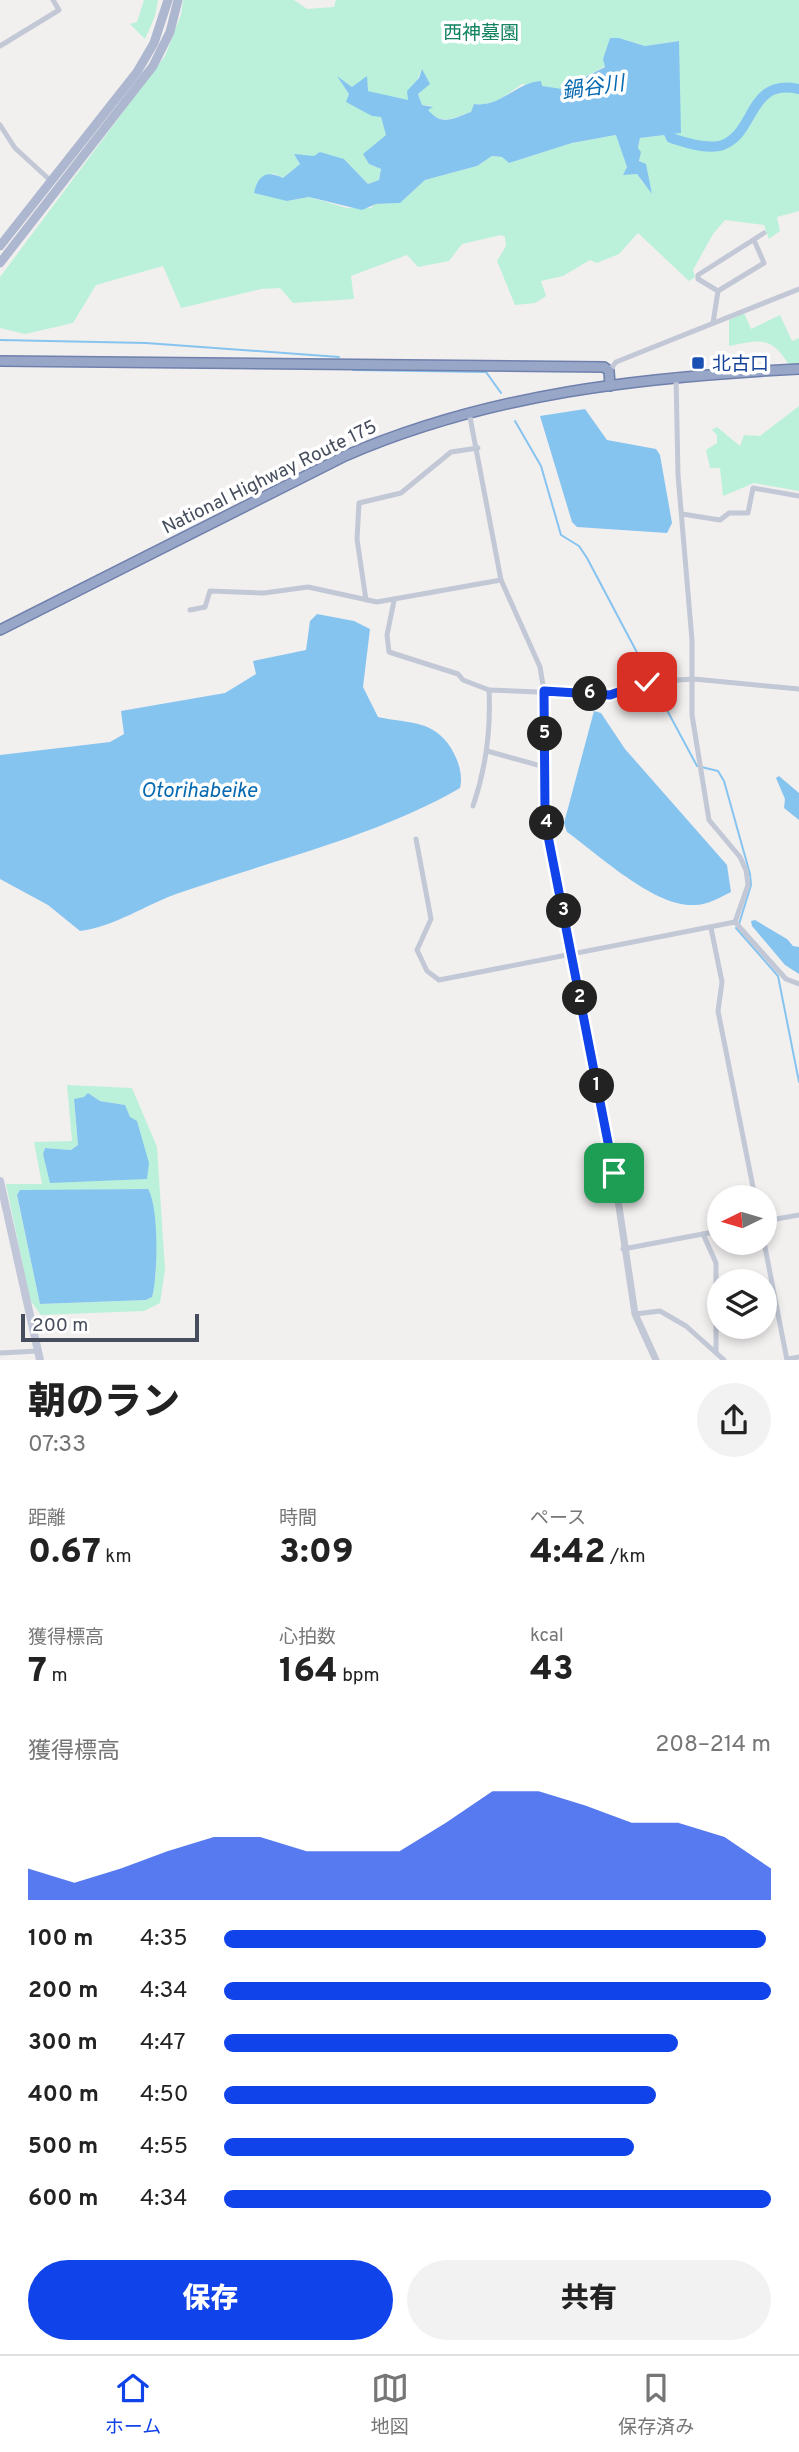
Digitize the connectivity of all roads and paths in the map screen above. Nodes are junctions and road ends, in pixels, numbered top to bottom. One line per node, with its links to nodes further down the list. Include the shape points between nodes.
1 (53, 0): 4 (street, via 59,10)
2 (168, 0): 6 (main road, via 154,43 137,72)
3 (178, 0): 10 (main road, via 170,32 153,66)
4 (0, 46)
5 (0, 125): 6 (street, via 15,148)
6 (51, 181): 9 (main road)
7 (764, 233): 8 (street)
8 (754, 240): 12 (street, via 764,263); 12 (street, via 698,275)
9 (0, 246)
10 (0, 263)
11 (799, 289): 13 (street)
12 (718, 291): 13 (street)
13 (712, 323): 16 (street, via 616,362)
14 (0, 361): 16 (highway, via 604,367)
15 (799, 369): 17 (highway, National Highway Route 175)
16 (609, 371): 18 (highway)
17 (676, 376): 18 (highway, National Highway Route 175); 22 (street)
18 (610, 386): 19 (highway, National Highway Route 175, via 542,394)
19 (469, 411): 20 (street); 27 (highway, National Highway Route 175, via 345,456)
20 (478, 448): 23 (street); 24 (street, via 451,452 401,493 359,503 357,539)
21 (799, 496): 22 (street, via 752,488 748,513 729,513 720,520)
22 (682, 514): 28 (street)
23 (501, 580): 25 (street); 31 (street, via 540,667)
24 (366, 600): 25 (street); 26 (street, via 308,587 264,593 209,591 205,607)
25 (394, 601): 30 (street, via 387,635 389,652 458,674)
26 (191, 610)
27 (0, 630)
28 (694, 678): 29 (street); 31 (street, via 647,682 610,695); 36 (street, via 692,715 709,820 746,870 748,885)
29 (799, 689)
30 (489, 690): 31 (street); 32 (street)
31 (544, 691): 33 (street)
32 (487, 751): 33 (street); 34 (street)
33 (545, 767): 38 (street, via 547,824)
34 (473, 806)
35 (416, 839): 38 (street, via 430,912 417,950 427,971 439,980)
36 (735, 922): 37 (street); 39 (street, via 786,979)
37 (711, 928): 38 (street); 41 (street, via 722,982 718,1011)
38 (572, 954): 46 (street, via 614,1173)
39 (799, 984)
40 (0, 1181): 51 (main road)
41 (753, 1185)
42 (799, 1215): 43 (street)
43 (777, 1220)
44 (707, 1233): 45 (street)
45 (703, 1234): 46 (street); 49 (street, via 716,1263)
46 (623, 1249): 48 (street)
47 (767, 1255): 55 (street)
48 (635, 1314): 49 (street, via 660,1311); 53 (street)
49 (716, 1352): 54 (street)
50 (0, 1353): 51 (street)
51 (39, 1355)
52 (799, 1357): 55 (street)
53 (656, 1360)
54 (724, 1360)
55 (787, 1360)

